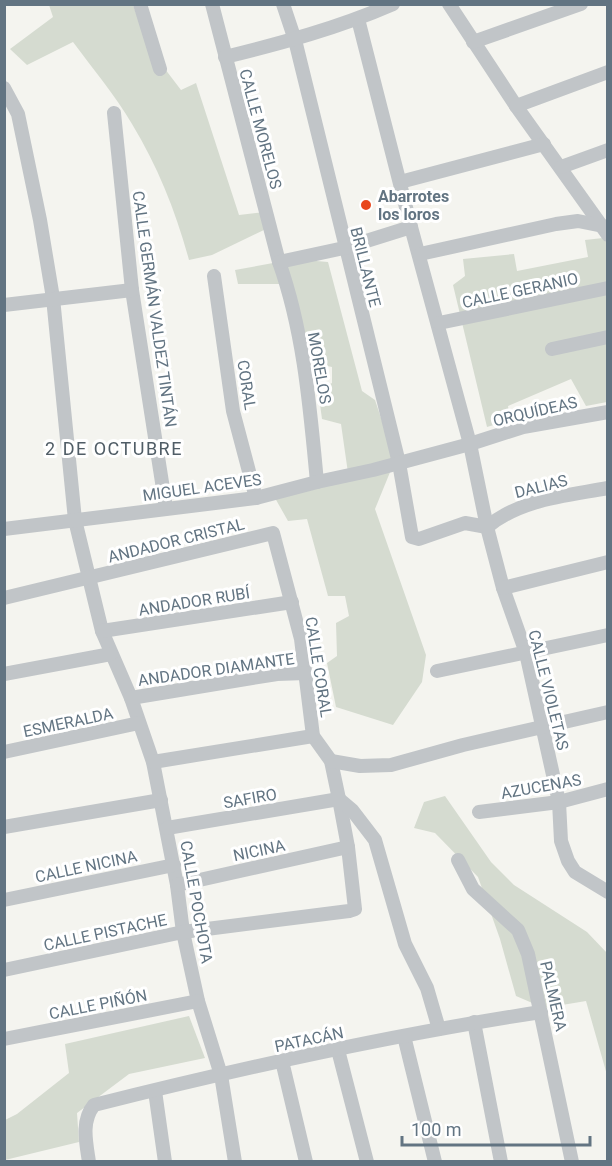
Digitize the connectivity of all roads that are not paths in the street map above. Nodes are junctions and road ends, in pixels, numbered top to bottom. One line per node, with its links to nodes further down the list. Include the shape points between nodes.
1 (140, 4): 11 (street)
2 (212, 4): 10 (street, CALLE MORELOS)
3 (284, 4): 8 (street, BRILLANTE)
4 (393, 4): 7 (street)
5 (449, 4): 9 (street)
6 (581, 4): 9 (street)
7 (358, 20): 8 (street); 19 (street, CALLE VIOLETAS)
8 (295, 40): 10 (street); 22 (street, BRILLANTE)
9 (473, 42): 14 (street)
10 (225, 57): 24 (street, CALLE MORELOS)
11 (160, 69)
12 (608, 72): 14 (street)
13 (4, 88): 28 (street, CALLE POCHOTA, via 18,114)
14 (516, 106): 16 (street)
15 (114, 113): 27 (street, CALLE GERMÁN VALDEZ TINTÁN)
16 (544, 144): 18 (street); 19 (street)
17 (608, 150): 18 (street)
18 (561, 167): 21 (street)
19 (400, 182): 20 (street, CALLE VIOLETAS)
20 (411, 227): 22 (street); 23 (street, CALLE VIOLETAS)
21 (605, 229): 23 (street, via 578,221)
22 (344, 248): 24 (street); 35 (street, BRILLANTE)
23 (420, 254): 30 (street, CALLE VIOLETAS)
24 (279, 262): 36 (street, MORELOS, via 308,389)
25 (214, 276): 38 (street, CORAL, via 233,411)
26 (608, 288): 30 (street, CALLE GERANIO)
27 (132, 290): 28 (street); 39 (street, CALLE GERMÁN VALDEZ TINTÁN)
28 (53, 298): 29 (street); 40 (street, CALLE POCHOTA)
29 (4, 305)
30 (439, 324): 34 (street, CALLE VIOLETAS)
31 (608, 337): 32 (street)
32 (552, 349)
33 (608, 412): 34 (street, ORQUÍDEAS, via 523,427)
34 (470, 444): 35 (street, MIGUEL ACEVES); 41 (street, CALLE VIOLETAS)
35 (399, 463): 36 (street, MIGUEL ACEVES); 41 (street, BRILLANTE, via 414,539 465,523)
36 (317, 482): 38 (street, MIGUEL ACEVES)
37 (608, 488): 41 (street, DALIAS, via 527,504)
38 (256, 498): 39 (street, MIGUEL ACEVES)
39 (166, 508): 40 (street, MIGUEL ACEVES)
40 (75, 520): 42 (street, MIGUEL ACEVES); 45 (street, CALLE POCHOTA)
41 (487, 527): 46 (street, CALLE VIOLETAS)
42 (4, 529)
43 (273, 533): 45 (street, ANDADOR CRISTAL); 48 (street, CALLE CORAL)
44 (608, 562): 46 (street)
45 (88, 579): 47 (street, ANDADOR CRISTAL); 49 (street, CALLE POCHOTA)
46 (503, 588): 51 (street, CALLE VIOLETAS)
47 (5, 596)
48 (292, 602): 49 (street, ANDADOR RUBÍ); 54 (street, CALLE CORAL)
49 (102, 632): 52 (street, CALLE POCHOTA)
50 (608, 635): 51 (street)
51 (526, 653): 53 (street); 59 (street, CALLE VIOLETAS)
52 (111, 654): 55 (street); 56 (street, CALLE POCHOTA)
53 (437, 671)
54 (306, 673): 56 (street, ANDADOR DIAMANTE, via 277,674); 60 (street, CALLE CORAL)
55 (4, 674)
56 (131, 698): 58 (street, CALLE POCHOTA)
57 (608, 712): 59 (street)
58 (140, 723): 61 (street, ESMERALDA); 63 (street, CALLE POCHOTA)
59 (543, 727): 62 (street, via 391,765 360,766); 67 (street, CALLE VIOLETAS)
60 (313, 736): 62 (street, CALLE CORAL); 63 (street)
61 (4, 753)
62 (331, 761): 66 (street, CALLE CORAL)
63 (153, 762): 65 (street, CALLE POCHOTA)
64 (608, 789): 67 (street, AZUCENAS)
65 (161, 800): 69 (street); 70 (street, CALLE POCHOTA)
66 (339, 800): 70 (street, SAFIRO); 71 (street, CALLE CORAL); 83 (street, via 375,840 405,944 427,988)
67 (559, 802): 68 (street, AZUCENAS); 75 (street, CALLE VIOLETAS, via 561,841 568,861 575,872)
68 (479, 812)
69 (4, 827)
70 (167, 828): 73 (street, CALLE POCHOTA)
71 (348, 847): 74 (street, NICINA); 77 (street, CALLE CORAL)
72 (458, 860): 81 (street, PALMERA, via 474,889 518,930 528,954)
73 (174, 865): 74 (street, CALLE POCHOTA); 76 (street, CALLE NICINA)
74 (177, 885): 78 (street, CALLE POCHOTA)
75 (608, 892)
76 (4, 900)
77 (355, 909): 78 (street, CALLE PISTACHE)
78 (183, 932): 79 (street, CALLE PISTACHE); 80 (street, CALLE POCHOTA)
79 (4, 970)
80 (198, 1001): 85 (street, CALLE PIÑÓN); 88 (street, CALLE POCHOTA)
81 (541, 1012): 82 (street, PATACÁN); 97 (street, PALMERA)
82 (474, 1022): 83 (street, PATACÁN); 96 (street)
83 (439, 1029): 84 (street, PATACÁN)
84 (404, 1036): 86 (street, PATACÁN); 95 (street)
85 (4, 1039)
86 (338, 1050): 87 (street, PATACÁN); 94 (street)
87 (282, 1061): 88 (street, PATACÁN); 93 (street)
88 (221, 1075): 89 (street, PATACÁN); 92 (street, CALLE POCHOTA)
89 (155, 1091): 90 (street, PATACÁN, via 93,1105 85,1122); 91 (street)
90 (89, 1161)
91 (165, 1161)
92 (235, 1161)
93 (306, 1161)
94 (367, 1161)
95 (435, 1161)
96 (501, 1161)
97 (572, 1161)

